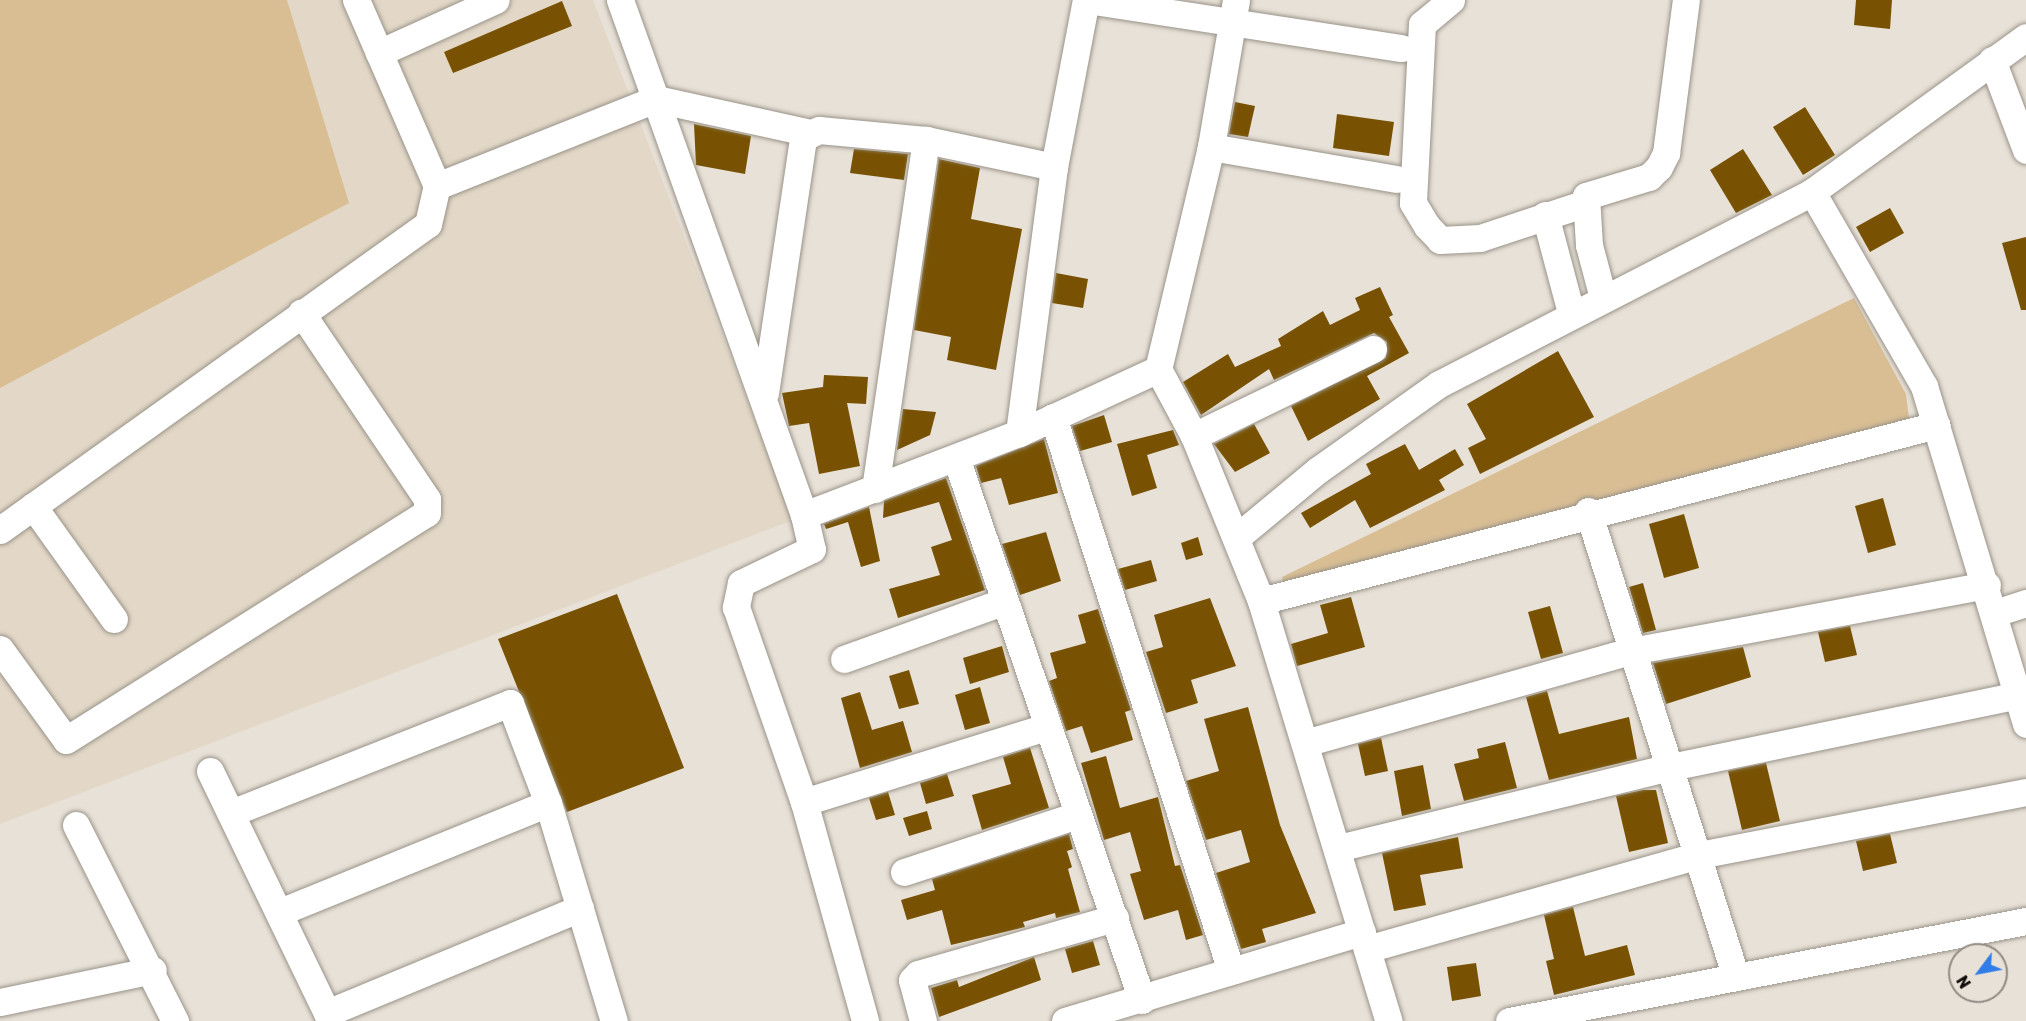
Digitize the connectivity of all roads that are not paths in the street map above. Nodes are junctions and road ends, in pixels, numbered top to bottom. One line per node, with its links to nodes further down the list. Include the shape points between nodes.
1 (356, 0): 10 (street)
2 (496, 0): 10 (street)
3 (620, 0): 12 (street)
4 (1086, 0): 7 (street); 17 (street)
5 (1451, 0): 22 (street, via 1422,24 1413,203 1440,240 1452,242)
6 (1686, 0): 21 (street, via 1666,153 1649,177 1591,193)
7 (1234, 12): 9 (street); 15 (street)
8 (2026, 37): 11 (street)
9 (1401, 48)
10 (379, 53): 19 (street)
11 (1992, 60): 16 (street); 20 (street)
12 (656, 99): 13 (street); 19 (street); 28 (street)
13 (810, 133): 14 (street); 28 (street, via 798,142)
14 (926, 140): 17 (street); 34 (street)
15 (1211, 147): 18 (street); 27 (street)
16 (2026, 150)
17 (1054, 167): 31 (street)
18 (1396, 179)
19 (437, 186): 24 (street, via 428,224)
20 (1812, 192): 23 (street); 30 (street, via 1924,386)
21 (1586, 203): 22 (street); 23 (street, via 1589,245)
22 (1545, 215): 25 (street)
23 (1603, 298): 25 (street)
24 (302, 312): 35 (street); 46 (street, via 427,499 427,513 66,740)
25 (1571, 313): 39 (street, via 1439,384 1318,470)
26 (1373, 349): 32 (street)
27 (1158, 369): 29 (street); 32 (street)
28 (764, 396): 37 (street)
29 (1053, 417): 31 (street); 70 (street)
30 (1935, 425): 36 (street); 40 (street)
31 (1018, 433): 33 (street)
32 (1194, 436): 39 (street)
33 (956, 458): 34 (street); 42 (street)
34 (874, 489): 37 (street)
35 (33, 506): 38 (street); 45 (street)
36 (1588, 511): 41 (street); 47 (street)
37 (804, 515): 56 (street, via 812,549 741,583 736,607)
38 (0, 530)
39 (1236, 538): 41 (street)
40 (1987, 585): 44 (street); 47 (street)
41 (1261, 601): 52 (street)
42 (1002, 602): 48 (street); 51 (street)
43 (2026, 603): 44 (street)
44 (1995, 613): 49 (street)
45 (114, 619)
46 (0, 649)
47 (1631, 651): 52 (street); 53 (street)
48 (844, 659)
49 (2018, 694): 50 (street); 53 (street)
50 (2026, 724)
51 (1046, 727): 56 (street); 59 (street)
52 (1305, 742): 61 (street)
53 (1666, 768): 61 (street); 62 (street)
54 (210, 771): 58 (street)
55 (2026, 792): 62 (street)
56 (804, 802): 77 (street)
57 (548, 803): 58 (street, via 510,703); 64 (street); 65 (street)
58 (231, 813): 65 (street)
59 (1077, 815): 63 (street); 66 (street)
60 (76, 825): 69 (street)
61 (1338, 848): 68 (street)
62 (1699, 855): 68 (street); 71 (street)
63 (904, 872)
64 (580, 908): 74 (street); 75 (street)
65 (280, 912): 74 (street)
66 (1115, 918): 72 (street); 78 (street, via 918,974 912,980)
67 (2026, 921): 71 (street)
68 (1365, 940): 70 (street); 80 (street)
69 (153, 970): 73 (street); 76 (street)
70 (1231, 971): 72 (street)
71 (1736, 977): 81 (street)
72 (1142, 1000): 79 (street)
73 (0, 1002)
74 (329, 1017)
75 (608, 1019)
76 (175, 1021)
77 (865, 1021)
78 (922, 1021)
79 (1065, 1021)
80 (1389, 1021)
81 (1509, 1021)

